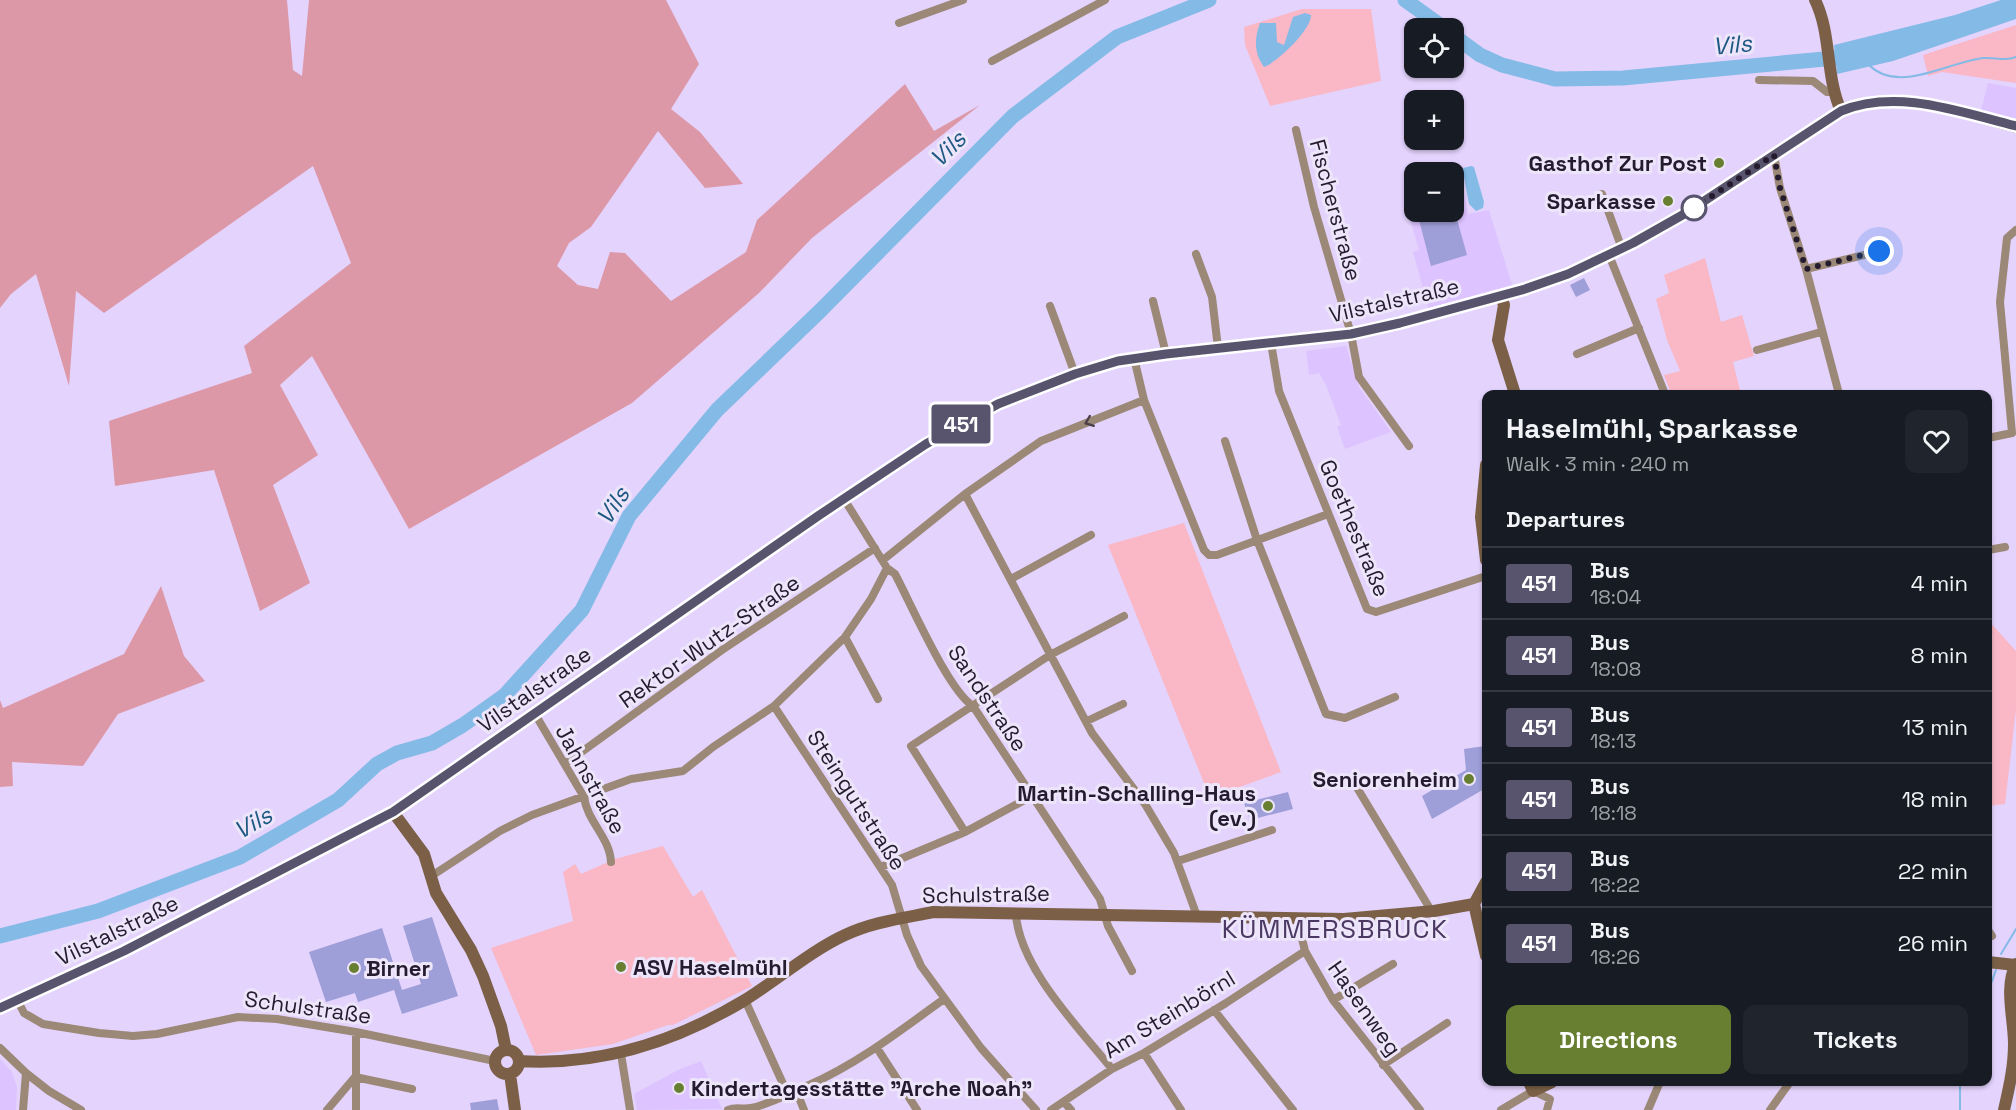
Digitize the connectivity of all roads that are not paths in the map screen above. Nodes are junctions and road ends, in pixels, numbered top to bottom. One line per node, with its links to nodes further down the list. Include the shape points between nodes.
1 (963, 0): 4 (street)
2 (1105, 0): 5 (street)
3 (1815, 0): 7 (main road, via 1825,35)
4 (899, 23)
5 (992, 61)
6 (1759, 80): 7 (street, via 1813,81 1827,92)
7 (1832, 88): 8 (main road)
8 (1841, 111): 9 (main road, Vilstalstraße, via 1867,102 1909,102); 11 (main road, Vilstalstraße)
9 (2016, 126)
10 (1296, 130): 24 (street, Fischerstraße)
11 (1774, 155): 14 (main road, Vilstalstraße, via 1686,213); 18 (street, via 1780,188)
12 (1602, 194): 14 (street)
13 (2016, 230): 36 (street, via 2007,238 2000,302 2012,433)
14 (1622, 249): 17 (main road, Vilstalstraße)
15 (1889, 249): 18 (street)
16 (1196, 254): 26 (street, via 1212,297)
17 (1609, 255): 19 (main road, Vilstalstraße, via 1568,274); 22 (street)
18 (1806, 269): 23 (street)
19 (1501, 296): 24 (main road, Vilstalstraße); 32 (main road, via 1504,304 1498,340)
20 (1153, 301): 28 (street)
21 (1050, 306): 31 (street)
22 (1639, 328): 29 (street); 33 (street)
23 (1821, 333): 27 (street); 34 (street)
24 (1351, 334): 25 (main road, Vilstalstraße); 38 (street, Fischerstraße, via 1359,377)
25 (1271, 344): 26 (main road, Vilstalstraße); 42 (street, Goethestraße, via 1279,391)
26 (1218, 348): 28 (main road, Vilstalstraße)
27 (1757, 350)
28 (1166, 354): 30 (main road, Vilstalstraße)
29 (1577, 354)
30 (1134, 358): 31 (main road, Vilstalstraße); 35 (street)
31 (1075, 374): 40 (main road, Vilstalstraße, via 998,404 959,425)
32 (1514, 390)
33 (1663, 390)
34 (1838, 390)
35 (1144, 400): 39 (street, one-way to 39, via 1041,441); 45 (street, via 1204,550 1217,555)
36 (1992, 437)
37 (1225, 441): 45 (street)
38 (1409, 446)
39 (965, 494): 49 (street); 51 (street)
40 (844, 499): 47 (street, Sandstraße); 60 (main road, Vilstalstraße)
41 (1482, 500): 43 (main road)
42 (1328, 514): 45 (street); 50 (street, Goethestraße, via 1367,609 1372,612)
43 (1482, 532)
44 (1091, 535): 51 (street)
45 (1257, 540): 55 (street, via 1326,714 1345,718)
46 (2004, 547): 48 (street)
47 (875, 548): 49 (street, Sandstraße); 62 (street, Rektor-Wutz-Straße, via 722,650)
48 (1992, 549)
49 (885, 564): 53 (street, via 871,598); 59 (street, Sandstraße, via 895,574 951,680)
50 (1482, 577)
51 (1011, 579): 54 (street)
52 (1124, 616): 54 (street)
53 (845, 637): 56 (street); 58 (street)
54 (1050, 655): 59 (street); 61 (street)
55 (1395, 697)
56 (878, 699)
57 (1123, 704): 61 (street)
58 (774, 706): 65 (street, via 683,771 631,779); 71 (street, Steingutstraße)
59 (973, 706): 64 (street, Sandstraße); 68 (street, via 911,746)
60 (535, 714): 62 (street, Jahnstraße); 66 (main road, Vilstalstraße)
61 (1087, 720): 69 (street, via 1145,804)
62 (565, 764): 65 (street, Jahnstraße)
63 (1356, 786): 74 (street)
64 (1032, 796): 68 (street); 76 (street, Sandstraße, via 1100,899)
65 (584, 797): 70 (street, Jahnstraße, via 585,808 611,851); 72 (street, via 500,831)
66 (393, 812): 72 (main road, via 424,854); 89 (main road, Vilstalstraße, via 124,951)
67 (1272, 830): 69 (street)
68 (965, 832): 71 (street)
69 (1178, 861): 77 (street)
70 (611, 862)
71 (881, 867): 78 (street, Steingutstraße)
72 (430, 877): 96 (main road, via 483,976)
73 (1480, 903): 74 (main road, Schulstraße); 80 (main road)
74 (1432, 912): 79 (main road, Schulstraße)
75 (1016, 914): 76 (main road, Schulstraße); 78 (main road, Schulstraße, via 933,912); 102 (street, via 1020,937 1034,966)
76 (1105, 916): 77 (main road, Schulstraße); 85 (street, Sandstraße)
77 (1197, 916): 79 (main road, Schulstraße)
78 (903, 918): 86 (street, Steingutstraße, via 921,966); 87 (main road, Schulstraße, via 844,935)
79 (1297, 918): 81 (street, Hasenweg)
80 (1482, 921)
81 (1305, 951): 88 (street, Hasenweg); 91 (street, Am Steinbörnl)
82 (1992, 962): 84 (main road)
83 (1393, 964): 88 (street)
84 (2012, 964): 133 (main road, via 2013,1064)
85 (1132, 971)
86 (944, 999): 95 (street); 123 (street, Steingutstraße)
87 (745, 1000): 98 (main road, Schulstraße, via 685,1031); 111 (street, via 784,1086)
88 (1333, 1000): 101 (street, Hasenweg)
89 (18, 1001): 90 (main road, Vilstalstraße); 93 (street, Schulstraße, via 24,1013 43,1024 122,1035 157,1034 238,1017)
90 (0, 1008)
91 (1214, 1010): 97 (street, Am Steinbörnl); 127 (street)
92 (1446, 1023): 101 (street)
93 (356, 1032): 99 (street, Schulstraße); 105 (street)
94 (0, 1048): 103 (street)
95 (877, 1048): 111 (street); 122 (street)
96 (506, 1050): 99 (main road); 100 (main road, via 516,1054)
97 (1144, 1053): 102 (street, Am Steinbörnl); 126 (street)
98 (621, 1054): 100 (main road, Schulstraße, via 539,1063); 119 (street)
99 (495, 1061): 104 (main road, via 500,1071)
100 (519, 1061): 104 (main road)
101 (1383, 1065): 128 (street, Hasenweg)
102 (1112, 1068): 113 (street, Am Steinbörnl)
103 (26, 1073): 114 (street); 115 (street)
104 (510, 1074): 118 (main road)
105 (355, 1077): 110 (street); 116 (street); 117 (street)
106 (1531, 1086): 112 (street); 129 (street)
107 (1555, 1086): 112 (street)
108 (1658, 1086): 131 (street)
109 (1787, 1086): 132 (street)
110 (412, 1089)
111 (793, 1092): 120 (street, via 751,1108); 121 (street)
112 (1550, 1099): 130 (street)
113 (1064, 1102): 124 (street, Am Steinbörnl); 125 (street)
114 (23, 1110)
115 (81, 1110)
116 (327, 1110)
117 (356, 1110)
118 (516, 1110)
119 (630, 1110)
120 (728, 1110)
121 (804, 1110)
122 (917, 1110)
123 (1036, 1110)
124 (1051, 1110)
125 (1071, 1110)
126 (1181, 1110)
127 (1293, 1110)
128 (1420, 1110)
129 (1501, 1110)
130 (1547, 1110)
131 (1648, 1110)
132 (1770, 1110)
133 (2004, 1110)

